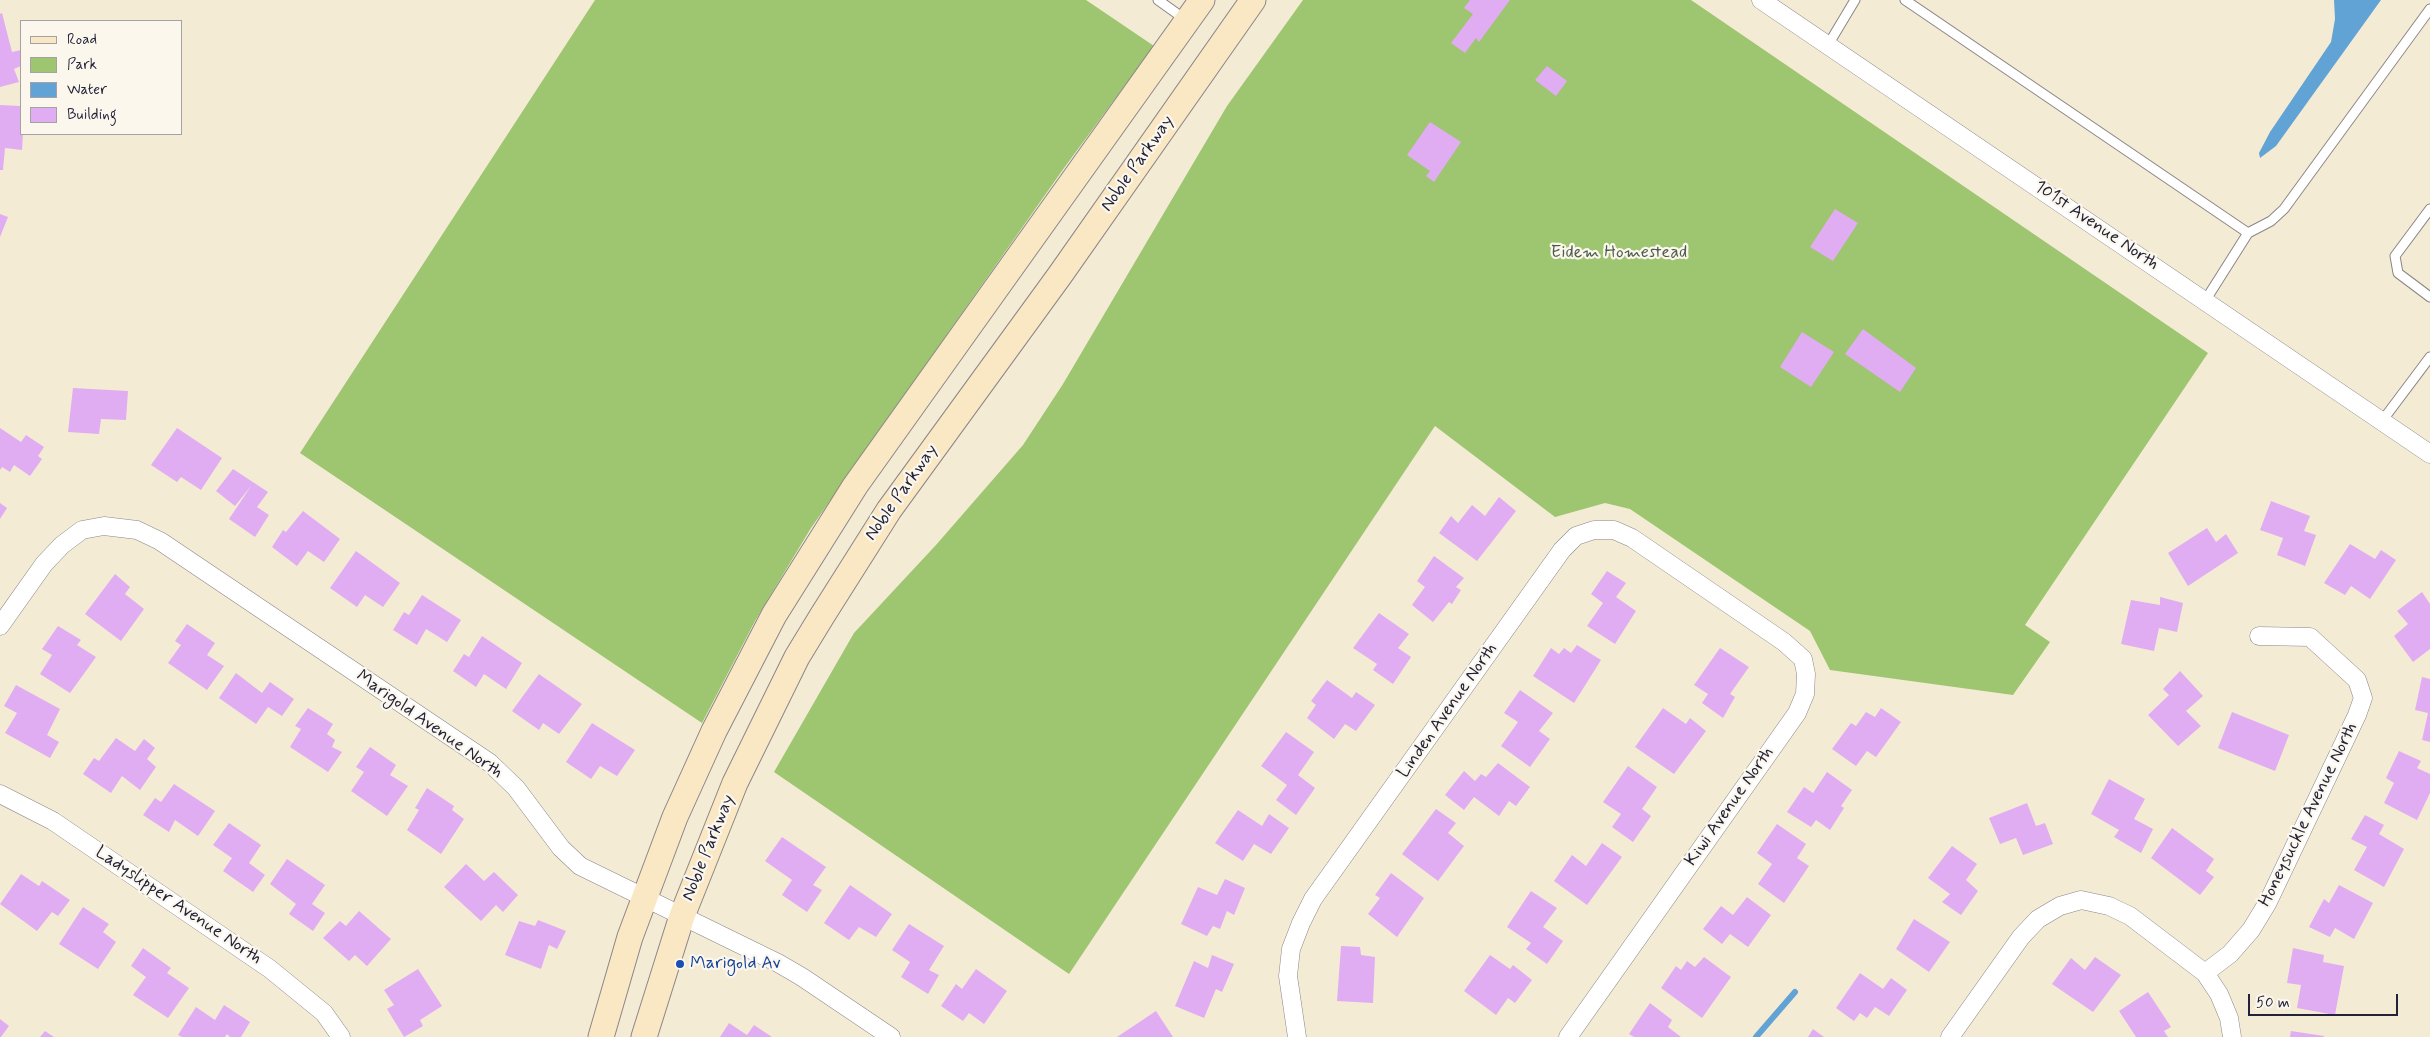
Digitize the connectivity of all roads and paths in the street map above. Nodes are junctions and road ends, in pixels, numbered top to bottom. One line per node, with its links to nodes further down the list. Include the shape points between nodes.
1 (1158, 0): 8 (lane)
2 (1202, 0): 8 (main road)
3 (1253, 0): 22 (main road, Noble Parkway, via 853,565 798,657 735,783)
4 (1761, 0): 9 (street, 101st Avenue North)
5 (1856, 0): 9 (lane)
6 (1905, 0): 11 (lane)
7 (2430, 9): 11 (lane, via 2284,209 2271,221)
8 (1187, 20): 21 (main road, via 860,478 808,558 761,638 714,730)
9 (1828, 45): 13 (street, 101st Avenue North)
10 (2429, 211): 12 (lane, via 2395,256 2398,273)
11 (2248, 233): 13 (lane)
12 (2430, 297)
13 (2205, 301): 15 (street, 101st Avenue North)
14 (2430, 357): 15 (lane)
15 (2382, 421): 16 (street, 101st Avenue North)
16 (2430, 454)
17 (1714, 594): 28 (street, Linden Avenue North, via 1632,538 1614,530 1594,530 1576,536 1562,550 1313,899 1291,949 1288,976); 29 (street, Kiwi Avenue North, via 1803,658 1805,694 1797,713)
18 (0, 626): 21 (street, Marigold Avenue North, via 44,564 82,530 104,526 137,530 160,541 490,763 516,788 561,848 580,866)
19 (2259, 636): 23 (street, Honeysuckle Avenue North, via 2310,637 2357,680 2362,698 2357,715 2268,902 2251,930)
20 (0, 794): 24 (street, Ladyslipper Avenue North, via 53,821 270,969 324,1013)
21 (644, 897): 22 (street, Marigold Avenue North); 25 (main road)
22 (682, 916): 26 (main road, Noble Parkway); 27 (street, Marigold Avenue North, via 802,977)
23 (2205, 974): 30 (street, via 2130,916 2109,906 2081,900 2060,906 2038,919 2021,937); 31 (street, via 2219,994 2229,1018)
24 (341, 1037)
25 (601, 1037)
26 (644, 1037)
27 (891, 1037)
28 (1297, 1037)
29 (1568, 1037)
30 (1950, 1037)
31 (2232, 1037)

